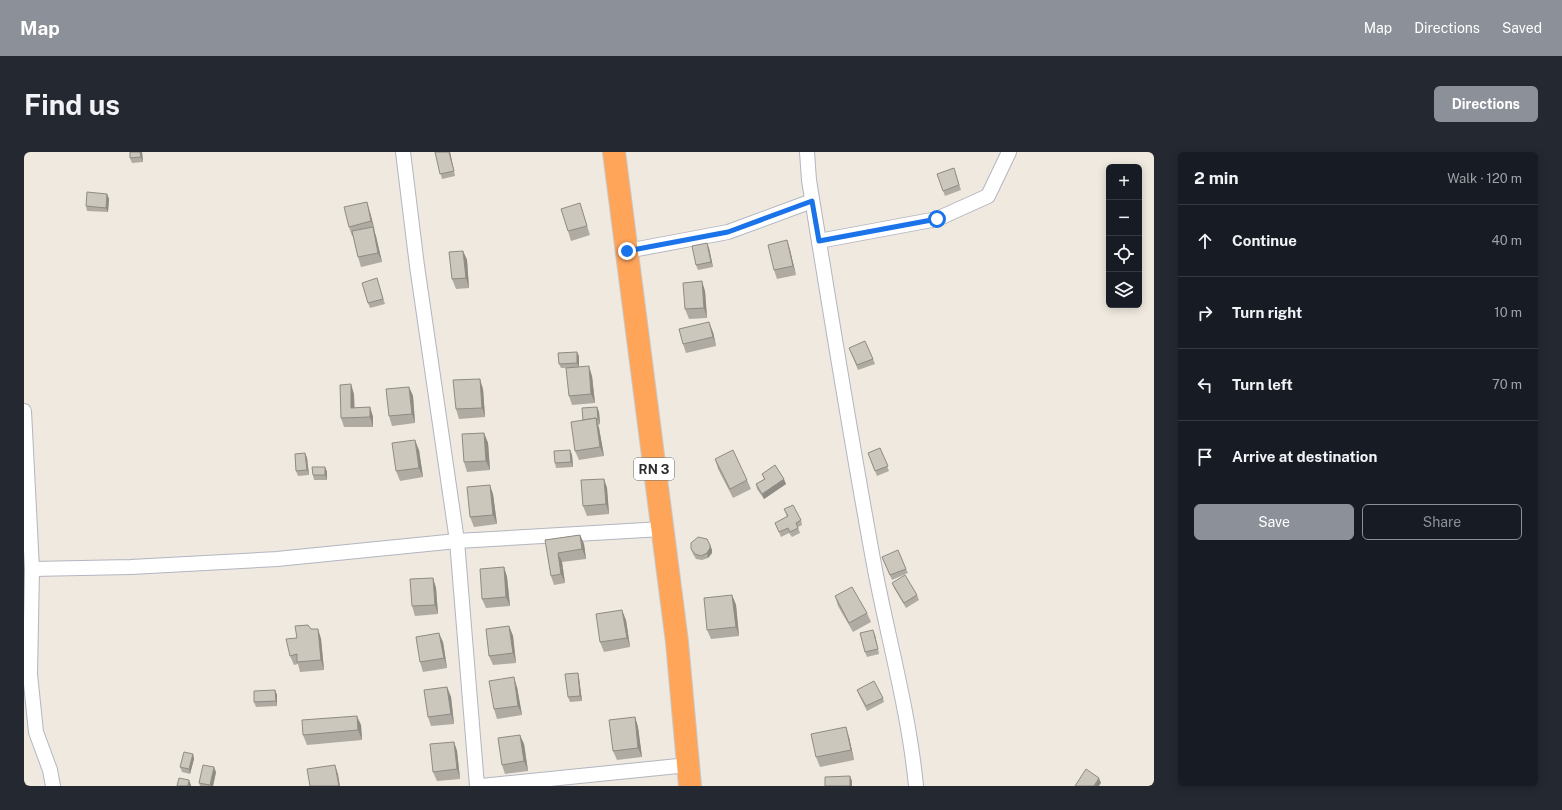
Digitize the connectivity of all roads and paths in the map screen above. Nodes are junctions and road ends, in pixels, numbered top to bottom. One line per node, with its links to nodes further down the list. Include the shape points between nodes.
1 (403, 152): 10 (street)
2 (614, 152): 7 (highway, RN 3)
3 (807, 152): 5 (street)
4 (1009, 152): 6 (street, via 988,196 937,219)
5 (812, 201): 6 (street); 7 (street, via 728,232)
6 (819, 241): 16 (street, via 874,564 900,686)
7 (627, 251): 9 (highway, RN 3)
8 (24, 411): 11 (street)
9 (662, 529): 10 (street); 12 (highway, RN 3, via 677,642)
10 (457, 541): 11 (street, via 277,559 131,567); 14 (street)
11 (32, 569): 13 (street, via 30,674 36,732)
12 (689, 776): 15 (street)
13 (53, 786)
14 (477, 786)
15 (481, 786)
16 (916, 786)

